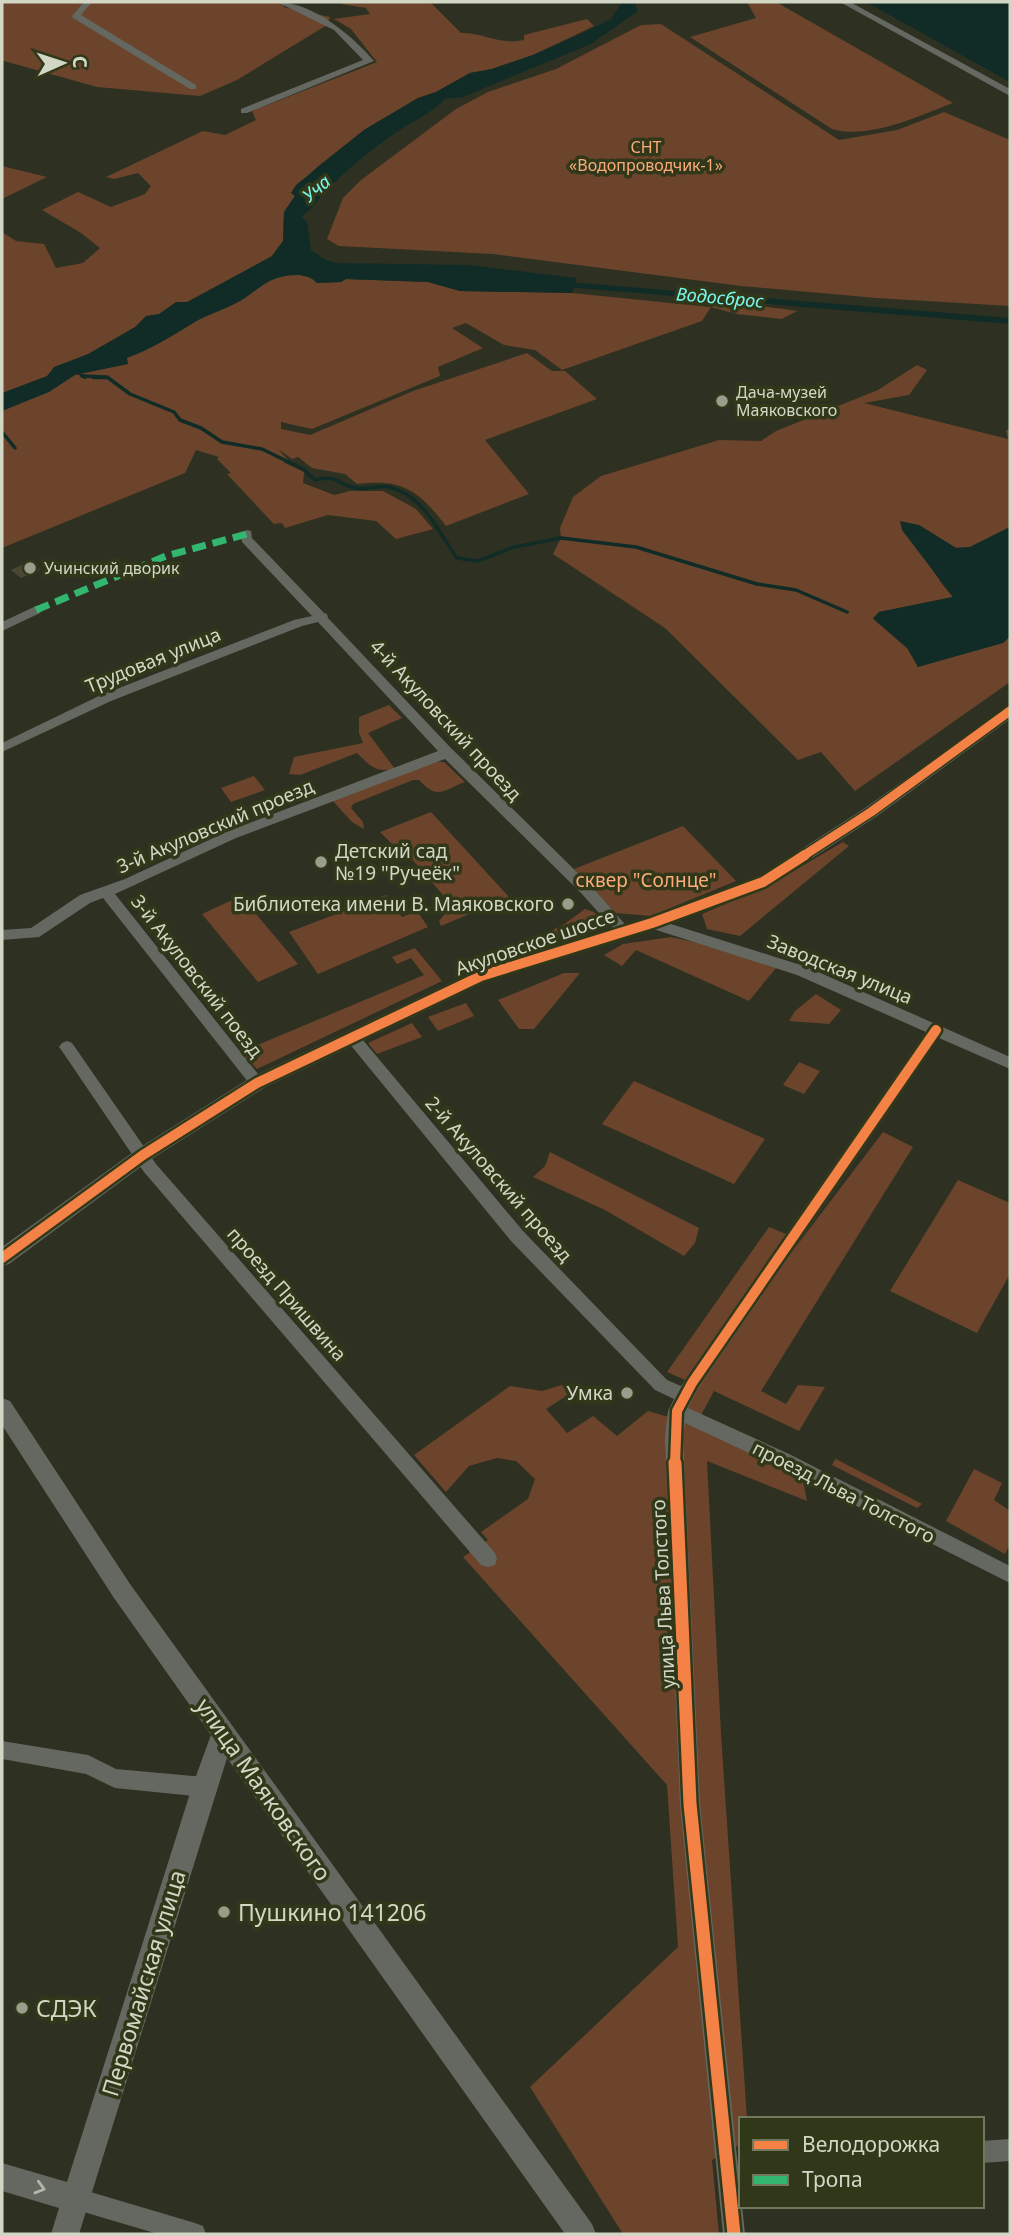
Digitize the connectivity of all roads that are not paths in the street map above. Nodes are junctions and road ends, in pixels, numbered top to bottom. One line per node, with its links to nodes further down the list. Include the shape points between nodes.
1 (88, 2): 4 (street, via 76,16)
2 (281, 2): 6 (street, via 337,28 369,61)
3 (845, 2): 5 (street)
4 (193, 87)
5 (1010, 93)
6 (244, 111)
7 (247, 534): 9 (street, 4-й Акуловский проезд, via 246,539)
8 (36, 610): 10 (street)
9 (323, 617): 12 (street, Трудовая улица, via 106,698); 13 (street, 4-й Акуловский проезд)
10 (2, 627)
11 (1010, 711): 15 (street, Акуловское шоссе, via 871,812 763,882)
12 (2, 748)
13 (447, 753): 14 (street, 3-й Акуловский проезд, via 231,835); 16 (street, 4-й Акуловский проезд)
14 (107, 892): 17 (street, 3-й Акуловский проезд, via 85,899 34,933); 22 (street, 3-й Акуловский поезд)
15 (652, 923): 16 (street, Акуловское шоссе); 18 (street, Заводская улица, via 802,971)
16 (623, 930): 19 (street, Акуловское шоссе, via 481,975)
17 (2, 935)
18 (936, 1030): 21 (street, Заводская улица); 25 (street, улица Льва Толстого, via 791,1236)
19 (352, 1037): 22 (street, Акуловское шоссе); 25 (street, 2-й Акуловский проезд, via 517,1236)
20 (67, 1046): 23 (street, проезд Пришвина)
21 (1010, 1063)
22 (257, 1083): 23 (street, Акуловское шоссе)
23 (143, 1155): 24 (street, Акуловское шоссе); 27 (street, проезд Пришвина)
24 (2, 1258)
25 (681, 1404): 28 (street, проезд Льва Толстого); 34 (street, улица Льва Толстого, via 674,1438 690,1804)
26 (2, 1407): 29 (street, улица Маяковского, via 122,1591)
27 (488, 1559)
28 (1010, 1575)
29 (224, 1733): 31 (street, Первомайская улица); 39 (street, улица Маяковского)
30 (2, 1750): 31 (street, via 88,1766 115,1778)
31 (204, 1787): 36 (street, Первомайская улица)
32 (1010, 2150): 33 (street)
33 (984, 2152)
34 (735, 2167): 40 (street, улица Льва Толстого)
35 (2, 2177): 36 (street, one-way to 36)
36 (78, 2199): 37 (street, Первомайская улица); 38 (street)
37 (65, 2234)
38 (195, 2234)
39 (582, 2234)
40 (734, 2234)

